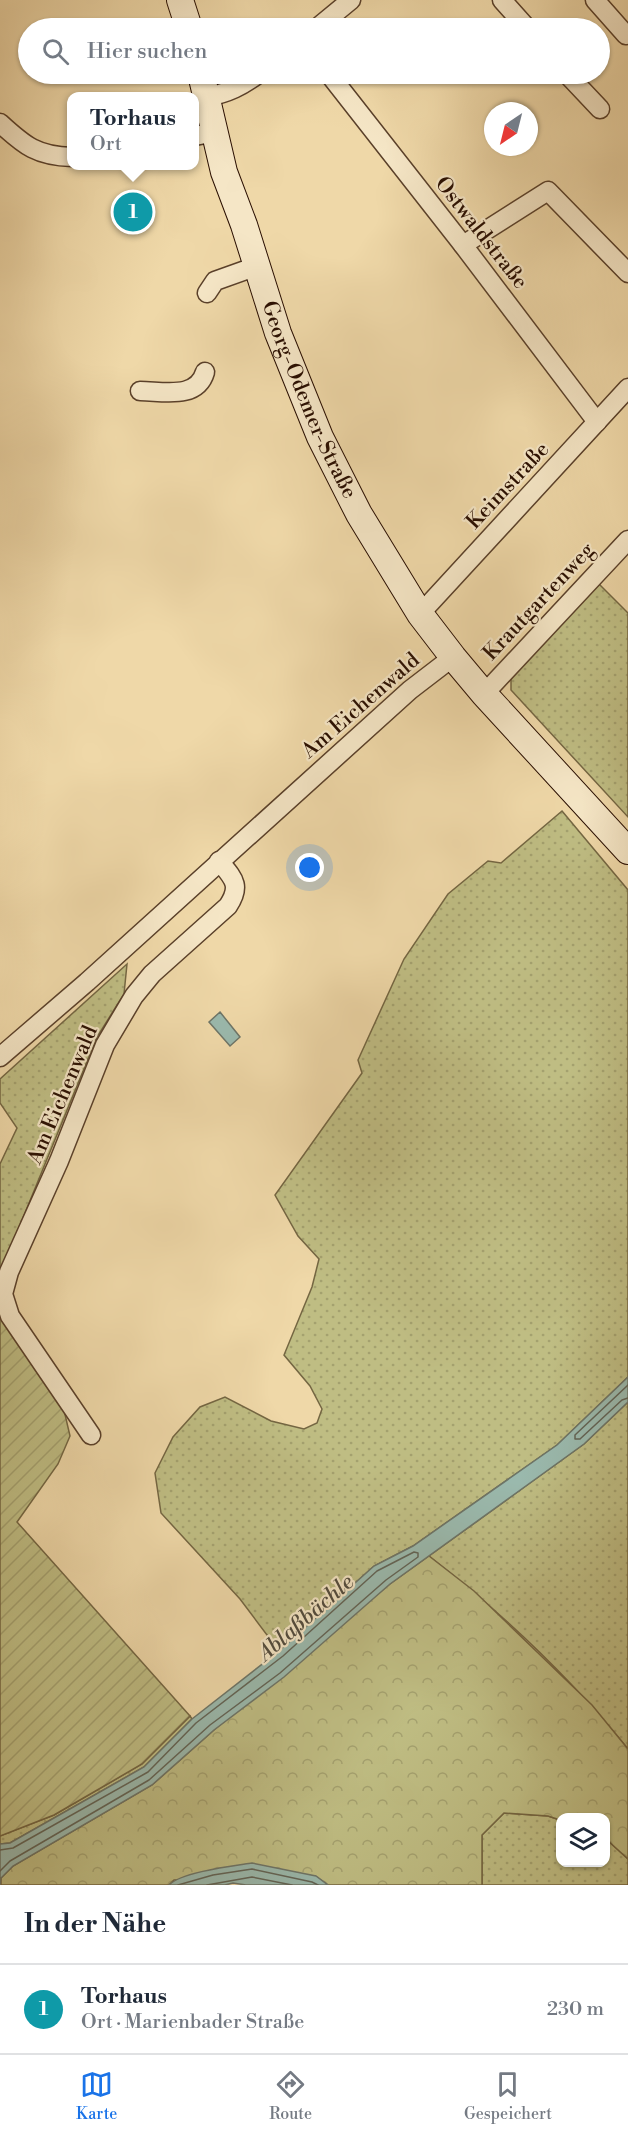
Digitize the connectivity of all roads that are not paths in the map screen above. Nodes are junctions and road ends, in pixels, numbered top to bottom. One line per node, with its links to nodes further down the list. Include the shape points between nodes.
1 (180, 0): 5 (street)
2 (351, 0): 6 (street)
3 (502, 0): 7 (street)
4 (595, 0): 8 (street)
5 (186, 18)
6 (329, 18)
7 (518, 18)
8 (626, 35)
9 (244, 84): 12 (street, via 227,93)
10 (337, 84): 17 (street, Ostwaldstraße)
11 (576, 84): 13 (street)
12 (204, 85): 15 (street, Georg-Odemer-Straße)
13 (600, 109)
14 (0, 123): 16 (street, via 39,153)
15 (205, 134): 18 (street, Georg-Odemer-Straße, via 224,172)
16 (67, 156)
17 (463, 245): 19 (street, via 548,191); 24 (street, Ostwaldstraße)
18 (257, 266): 20 (street, via 215,281); 26 (street, Georg-Odemer-Straße, via 282,344 323,445 359,514)
19 (628, 273)
20 (207, 293)
21 (206, 372): 23 (street, via 192,389 182,392)
22 (628, 388): 24 (street, Keimstraße)
23 (140, 391)
24 (597, 422): 26 (street, Keimstraße)
25 (628, 540): 28 (street, Krautgartenweg)
26 (420, 614): 27 (street, Georg-Odemer-Straße)
27 (453, 657): 28 (street, Georg-Odemer-Straße); 30 (street, Am Eichenwald, via 410,690)
28 (484, 694): 29 (street, Georg-Odemer-Straße)
29 (628, 851)
30 (219, 861): 31 (street, Am Eichenwald); 32 (street, Am Eichenwald, via 233,879 234,897 152,974 105,1045 3,1294 10,1316)
31 (0, 1057)
32 (91, 1434)

